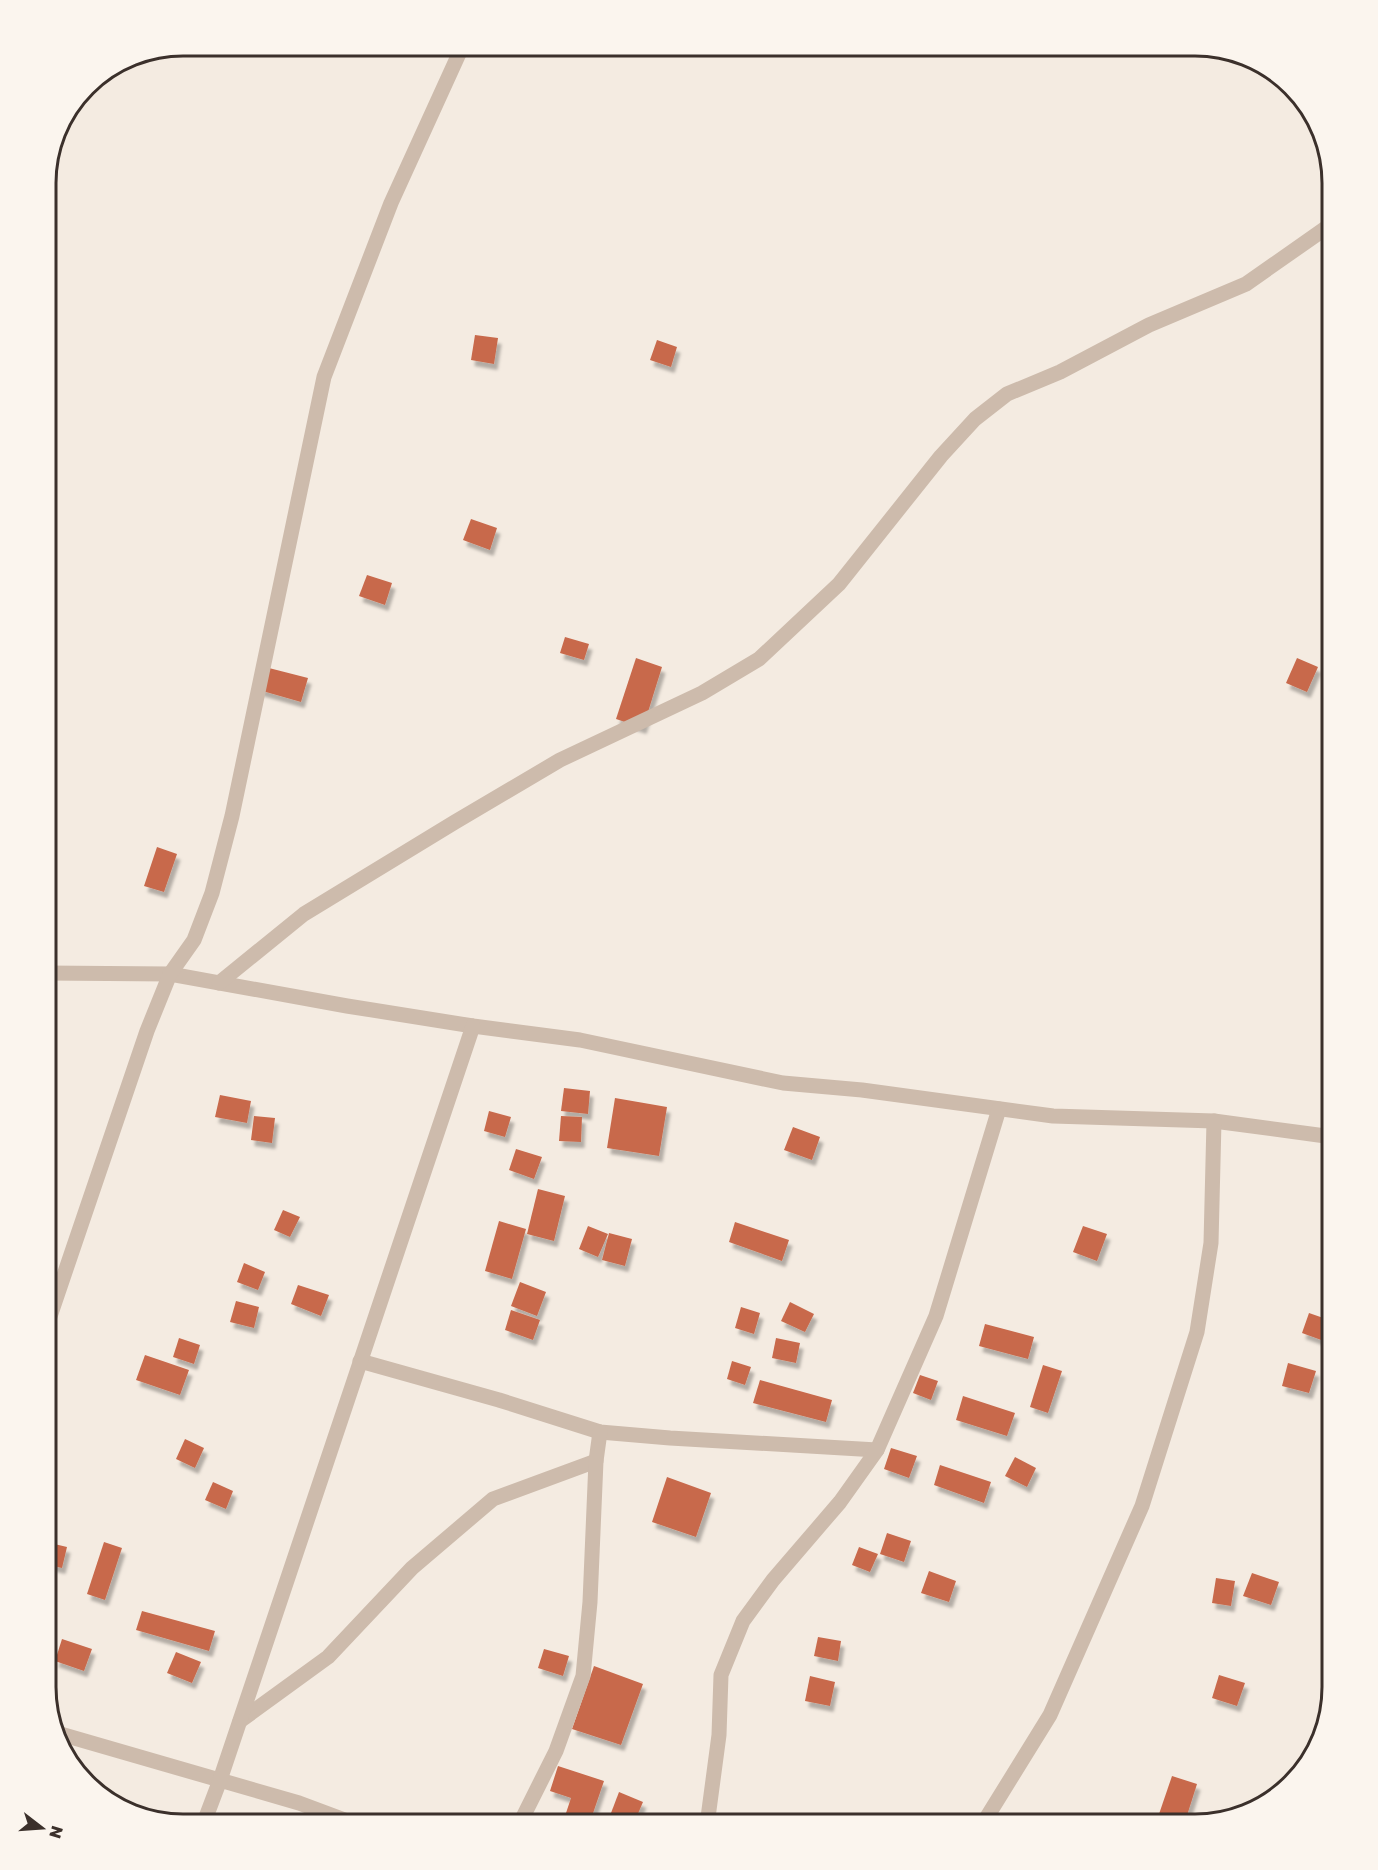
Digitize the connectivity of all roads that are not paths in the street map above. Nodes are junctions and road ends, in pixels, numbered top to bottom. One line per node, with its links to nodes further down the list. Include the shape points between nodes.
1 (458, 56): 4 (street, via 391,203 324,377 215,882 194,940)
2 (1322, 231): 5 (street, via 1246,284 1149,325 1060,372 1007,394 975,419 941,456 839,584 759,659 702,693 560,760 455,822 304,914)
3 (56, 973): 4 (street)
4 (170, 974): 5 (street); 10 (street)
5 (219, 983): 6 (street)
6 (473, 1026): 7 (street, via 580,1040 783,1083); 11 (street)
7 (999, 1109): 8 (street, via 1053,1116); 13 (street, via 936,1316)
8 (1214, 1121): 9 (street); 22 (street, via 1211,1243 1197,1332 1142,1506 1050,1715)
9 (1322, 1136)
10 (56, 1299)
11 (360, 1361): 12 (street); 15 (street)
12 (600, 1432): 13 (street); 14 (street)
13 (877, 1450): 21 (street, via 743,1622 722,1675)
14 (596, 1461): 15 (street, via 493,1499 412,1568 328,1657); 20 (street, via 583,1676 556,1751)
15 (240, 1721): 17 (street)
16 (65, 1735): 17 (street)
17 (220, 1780): 18 (street); 19 (street)
18 (207, 1814)
19 (328, 1814)
20 (524, 1814)
21 (708, 1814)
22 (989, 1814)

